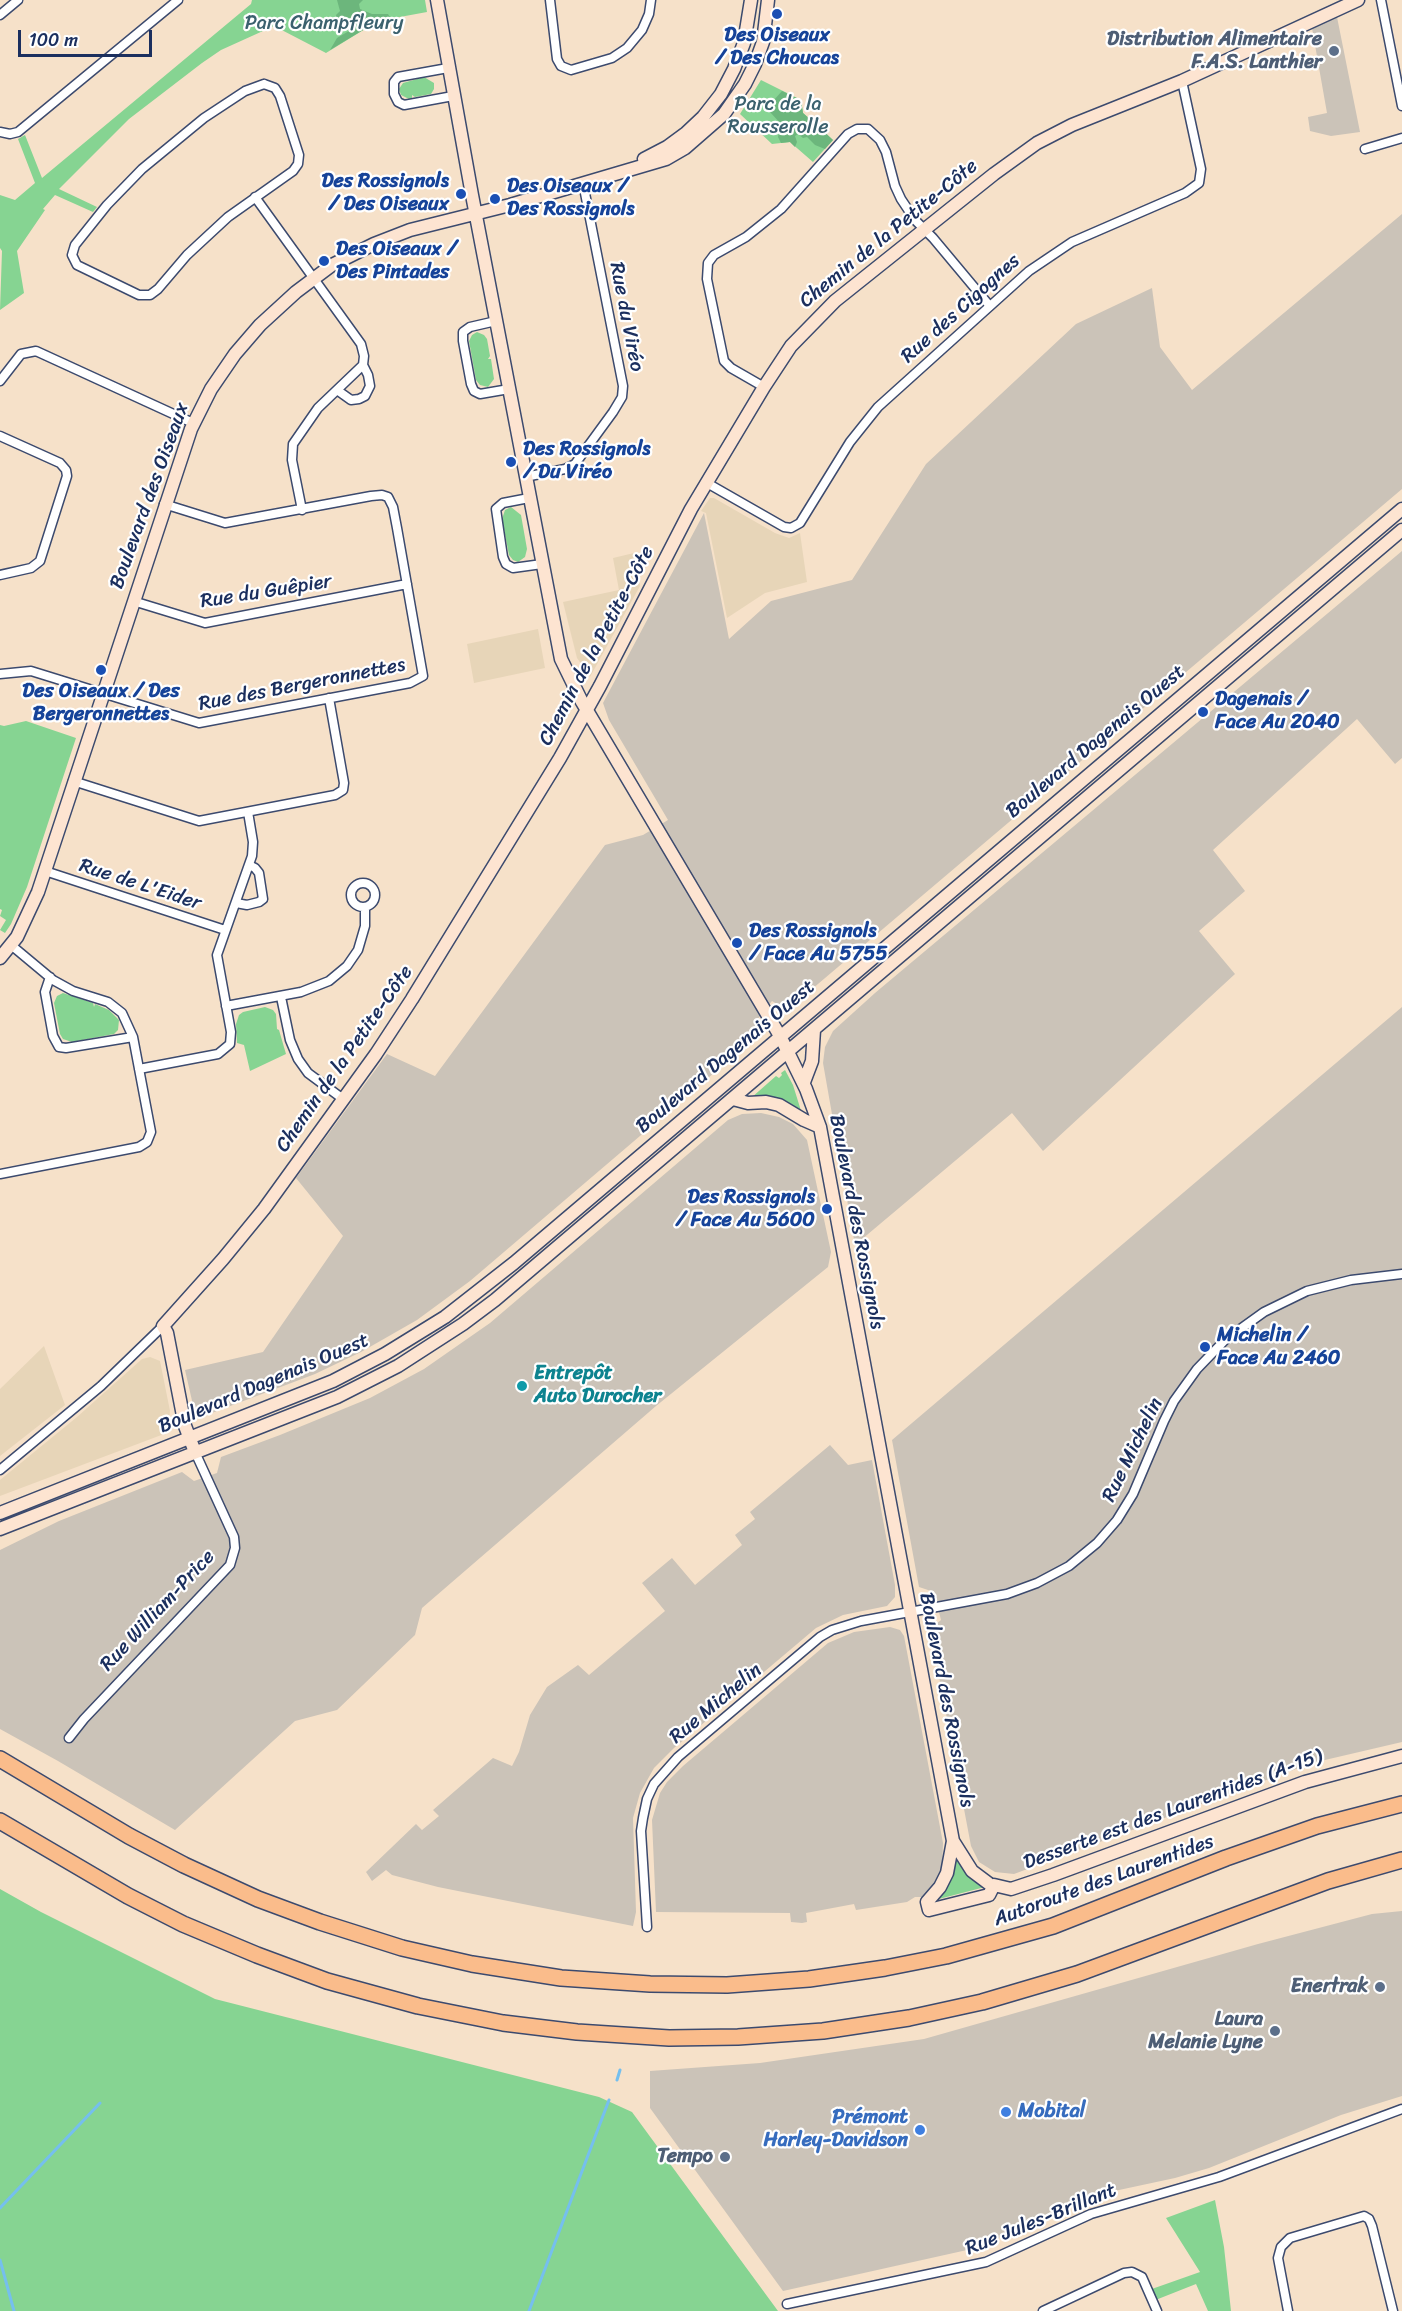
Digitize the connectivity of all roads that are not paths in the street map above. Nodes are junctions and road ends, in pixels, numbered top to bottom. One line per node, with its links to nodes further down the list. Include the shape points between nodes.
1 (18, 0): 10 (street)
2 (178, 0): 15 (street, via 18,132)
3 (437, 0): 11 (street, Boulevard des Rossignols)
4 (550, 0): 5 (street, via 557,59 561,66 571,70 612,58 627,48 642,30)
5 (651, 0)
6 (750, 0): 18 (street, Boulevard des Oiseaux, via 742,51 710,109 674,142)
7 (768, 0): 18 (street, Boulevard des Oiseaux, via 755,64 724,114 673,155)
8 (1358, 0): 12 (street, Chemin de la Petite-Côte)
9 (1381, 0): 14 (street)
10 (0, 15)
11 (448, 68): 13 (street, Boulevard des Rossignols); 13 (street, via 398,77 394,94 404,105)
12 (1182, 81): 22 (street, Chemin de la Petite-Côte, via 1041,140); 24 (street, Rue des Cigognes, via 1201,169 1196,186 1064,246)
13 (453, 96): 21 (street, Boulevard des Rossignols)
14 (1402, 106)
15 (0, 132)
16 (1402, 138): 17 (street)
17 (1365, 149)
18 (616, 173): 19 (street, Boulevard des Oiseaux)
19 (583, 183): 21 (street, Boulevard des Oiseaux); 33 (street, Rue du Viréo, via 622,396 575,464)
20 (255, 196): 20 (street, via 293,171 299,158 278,93 264,84 245,91 204,118 149,162 89,227 74,247 72,258 81,269 138,295 150,295 204,239); 23 (street)
21 (476, 213): 23 (street, Boulevard des Oiseaux, via 386,238); 25 (street, Boulevard des Rossignols)
22 (925, 229): 24 (street); 28 (street, Chemin de la Petite-Côte, via 818,317 787,351); 28 (street, via 898,195 880,140 871,131 860,128 848,134 774,215 711,258 707,274 723,358 731,368)
23 (314, 279): 26 (street, via 361,344); 31 (street, Boulevard des Oiseaux, via 267,319 236,354)
24 (989, 305): 34 (street, Rue des Cigognes, via 867,420 797,525 780,525)
25 (496, 321): 29 (street, Boulevard des Rossignols); 29 (street, via 463,332 471,384 480,394)
26 (363, 365): 30 (street); 30 (street, via 370,382 367,394 351,400)
27 (0, 381): 31 (street, via 21,354 36,351)
28 (764, 387): 34 (street, Chemin de la Petite-Côte)
29 (509, 389): 33 (street, Boulevard des Rossignols)
30 (337, 390): 38 (street, via 315,412 292,446)
31 (193, 423): 36 (street, Boulevard des Oiseaux)
32 (0, 436): 41 (street, via 60,463 67,476 40,561 30,568)
33 (525, 477): 35 (street, Boulevard des Rossignols)
34 (707, 483): 47 (street, Chemin de la Petite-Côte)
35 (529, 498): 40 (street, Boulevard des Rossignols); 40 (street, via 502,502 496,509 503,557 513,568)
36 (164, 504): 38 (street, Rue des Bergeronnettes, via 225,523); 43 (street, Boulevard des Oiseaux)
37 (1402, 509): 61 (street, Boulevard Dagenais Ouest)
38 (302, 510): 42 (street, Rue des Bergeronnettes, via 380,495 388,497)
39 (1402, 530): 60 (street, Boulevard Dagenais Ouest)
40 (542, 564): 47 (street, Boulevard des Rossignols, via 561,659)
41 (0, 575)
42 (407, 584): 43 (street, Rue du Guêpier, via 205,623); 46 (street, Rue des Bergeronnettes, via 423,676 410,683)
43 (133, 601): 45 (street, Boulevard des Oiseaux)
44 (0, 674): 45 (street, Rue des Bergeronnettes, via 30,670)
45 (102, 693): 46 (street, Rue des Bergeronnettes, via 199,723); 48 (street, Boulevard des Oiseaux)
46 (328, 698): 49 (street, via 344,777 343,790 331,796)
47 (587, 710): 61 (street, Boulevard des Rossignols); 66 (street, Chemin de la Petite-Côte, via 426,978)
48 (74, 781): 49 (street, via 196,821); 51 (street, Boulevard des Oiseaux)
49 (248, 812): 50 (street, via 254,842)
50 (249, 866): 52 (street); 52 (street, via 259,873 263,899 247,905)
51 (45, 871): 54 (street, Rue de L'Eider); 55 (street, Boulevard des Oiseaux)
52 (236, 903): 54 (street)
53 (365, 907): 58 (street, via 363,934 347,966 320,986)
54 (225, 930): 59 (street, via 217,958)
55 (11, 945): 56 (street, Boulevard des Oiseaux); 57 (street)
56 (0, 958)
57 (50, 977): 62 (street, via 68,989 113,1005 125,1018); 62 (street, via 45,992 54,1041 59,1047)
58 (281, 996): 59 (street); 66 (street, via 298,1059 308,1073)
59 (226, 1006): 64 (street, via 232,1036 224,1051)
60 (814, 1029): 63 (street, Boulevard Dagenais Ouest); 65 (street, via 812,1061)
61 (780, 1036): 63 (street, Boulevard des Rossignols); 72 (street, Boulevard Dagenais Ouest, via 491,1282 433,1325 333,1381)
62 (133, 1037): 64 (street)
63 (788, 1052): 65 (street, Boulevard des Rossignols); 67 (street, Boulevard Dagenais Ouest)
64 (139, 1069): 69 (street, via 151,1129 145,1144)
65 (804, 1082): 68 (street, Boulevard des Rossignols)
66 (343, 1099): 71 (street, Chemin de la Petite-Côte, via 247,1230)
67 (733, 1099): 68 (street, via 779,1105); 73 (street, Boulevard Dagenais Ouest, via 495,1300 432,1346 337,1397)
68 (820, 1127): 77 (street, Boulevard des Rossignols)
69 (0, 1174)
70 (1402, 1274): 77 (street, Rue Michelin, via 1351,1280 1307,1291 1271,1308 1231,1335 1202,1362 1174,1401 1118,1520 1070,1566 1014,1592)
71 (163, 1326): 72 (street, Rue William-Price); 74 (street, Chemin de la Petite-Côte, via 101,1386)
72 (189, 1437): 73 (street, Rue William-Price); 75 (street, Boulevard Dagenais Ouest)
73 (195, 1452): 76 (street, Boulevard Dagenais Ouest); 78 (street, Rue William-Price, via 234,1537 230,1565)
74 (0, 1470)
75 (0, 1513)
76 (0, 1529)
77 (910, 1612): 84 (street, Boulevard des Rossignols); 88 (street, Rue Michelin, via 853,1622 827,1632 661,1775 647,1799 642,1825)
78 (69, 1738)
79 (1402, 1756): 87 (street, Desserte est des Laurentides (A-15), via 1289,1787 1011,1889)
80 (0, 1759): 85 (highway, Autoroute des Laurentides, via 164,1855 299,1915 448,1959 591,1981 737,1984 809,1979 906,1965 1053,1926)
81 (1402, 1793): 85 (highway)
82 (1402, 1804): 85 (highway, Autoroute des Laurentides, via 1317,1826)
83 (0, 1821): 86 (highway, via 157,1911 320,1978 411,2004 503,2023 662,2038 833,2030 982,2002 1084,1972 1328,1881)
84 (953, 1841): 87 (street, Boulevard des Rossignols, via 972,1871); 87 (street, Boulevard des Rossignols, via 947,1873 927,1902 929,1911 989,1895)
85 (1226, 1858)
86 (1402, 1860)
87 (991, 1884)
88 (647, 1927)
89 (1402, 2109): 90 (street, Rue Jules-Brillant, via 1219,2177 1092,2214 986,2262)
90 (787, 2304)
91 (1043, 2311): 92 (street, via 1132,2272 1142,2277)
92 (1157, 2311)
93 (1288, 2311): 94 (street, via 1278,2258 1281,2247 1290,2238 1364,2216 1372,2226)
94 (1393, 2311)

